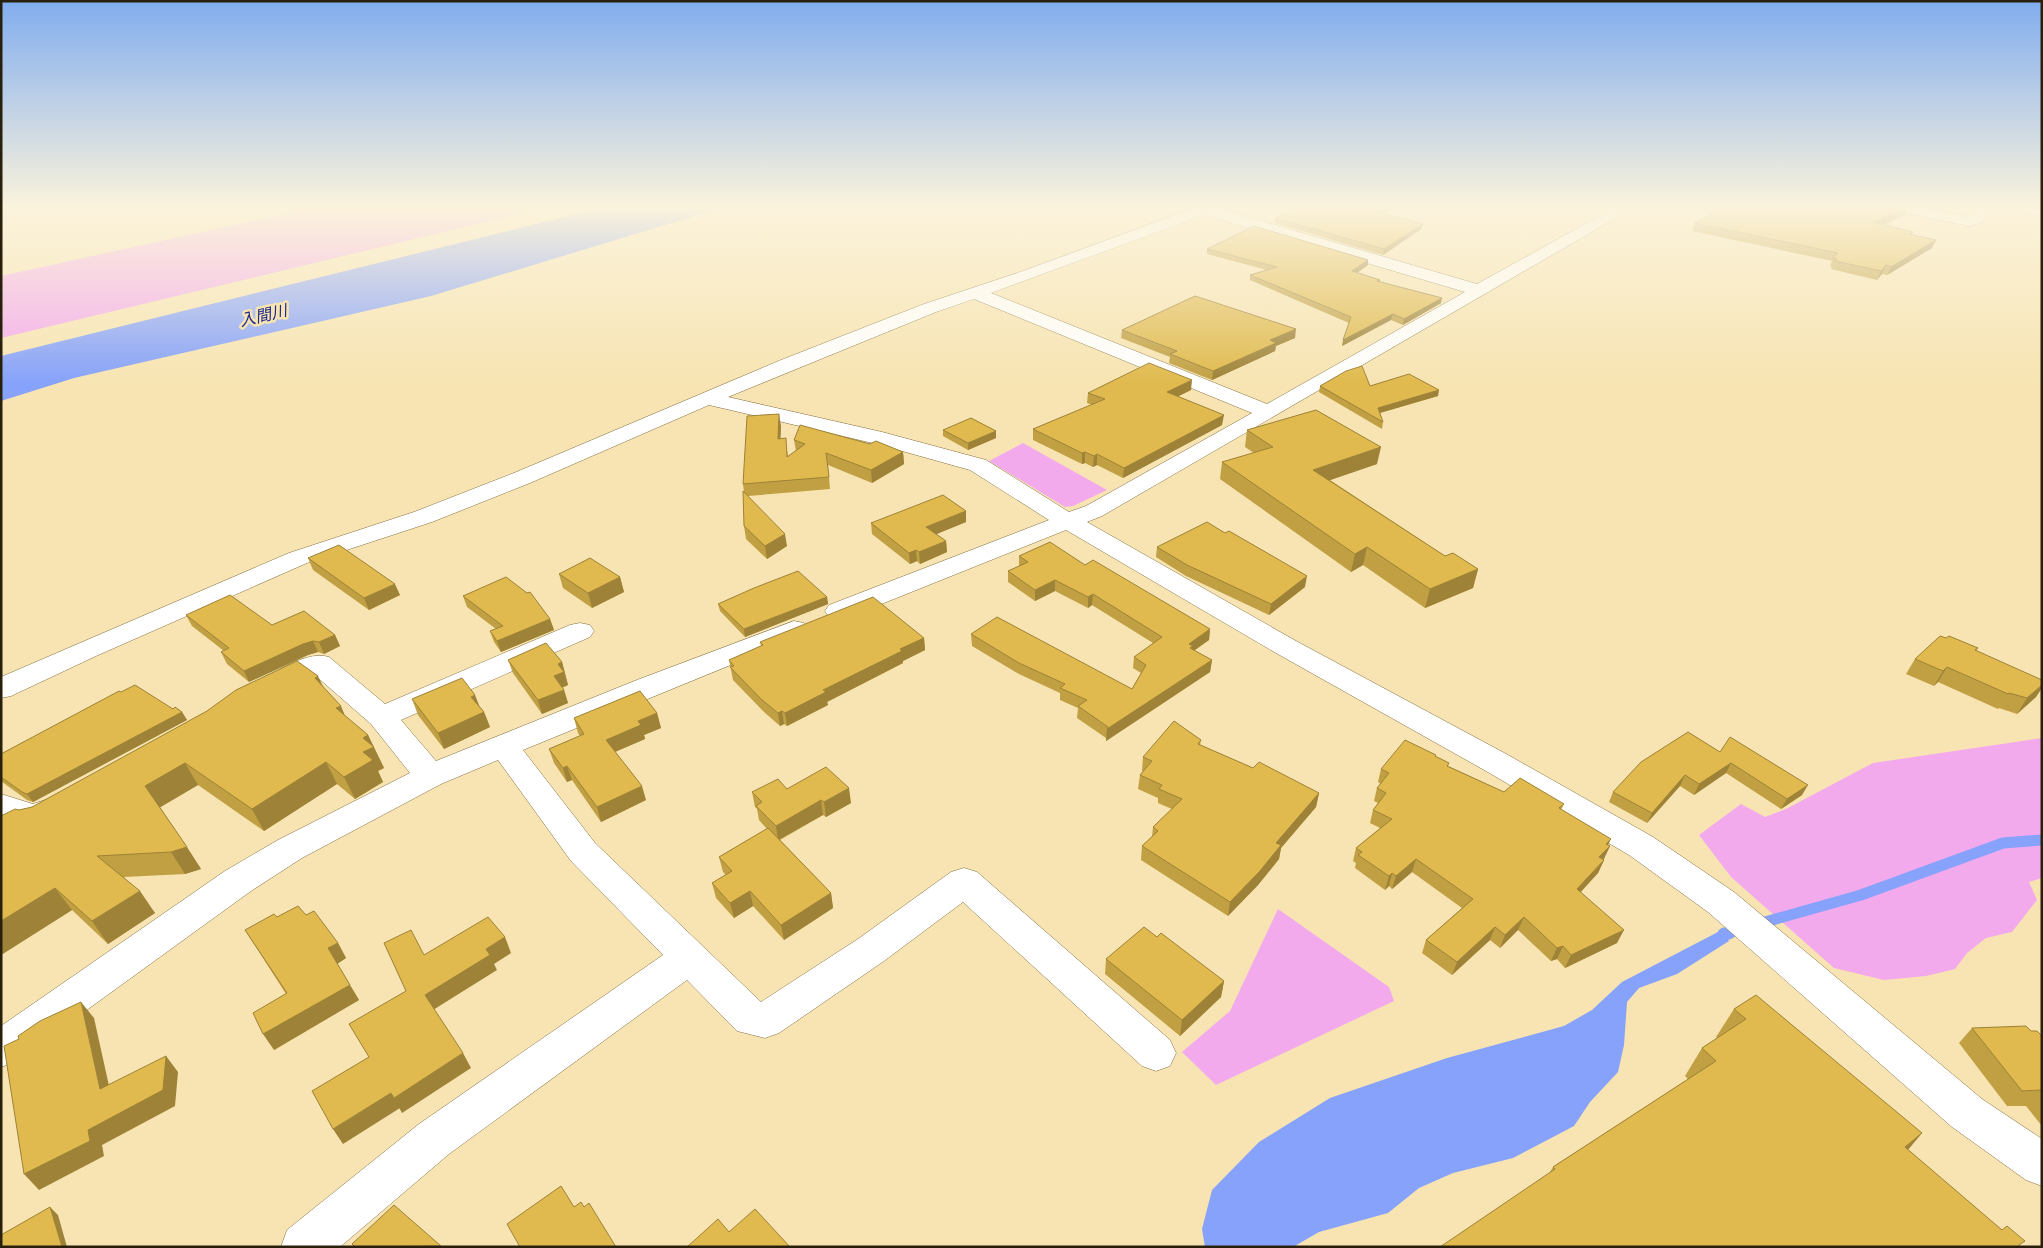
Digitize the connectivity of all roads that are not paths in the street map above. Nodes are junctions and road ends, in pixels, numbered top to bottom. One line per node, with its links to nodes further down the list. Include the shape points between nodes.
1 (1049, 266): 5 (street)
2 (1399, 266): 4 (street)
3 (1521, 266): 4 (street)
4 (1478, 290): 7 (street)
5 (975, 293): 6 (street, via 806,357); 7 (street)
6 (708, 399): 8 (street, via 978,465); 10 (street, via 423,517 290,562)
7 (1269, 412): 8 (street, via 1094,511)
8 (1067, 521): 13 (street); 20 (street, via 1641,846 1721,902 1967,1113)
9 (580, 631): 12 (street)
10 (1, 689)
11 (252, 695): 12 (street, via 319,663)
12 (382, 717): 14 (street)
13 (505, 745): 14 (street); 17 (street, via 583,852)
14 (430, 776): 18 (street, via 290,849 238,882)
15 (69, 799): 16 (street, via 35,818)
16 (1, 806)
17 (688, 958): 19 (street, via 751,1020 765,1021 964,882); 21 (street, via 434,1139)
18 (1, 1049)
19 (1156, 1053)
20 (2042, 1165)
21 (304, 1247)

